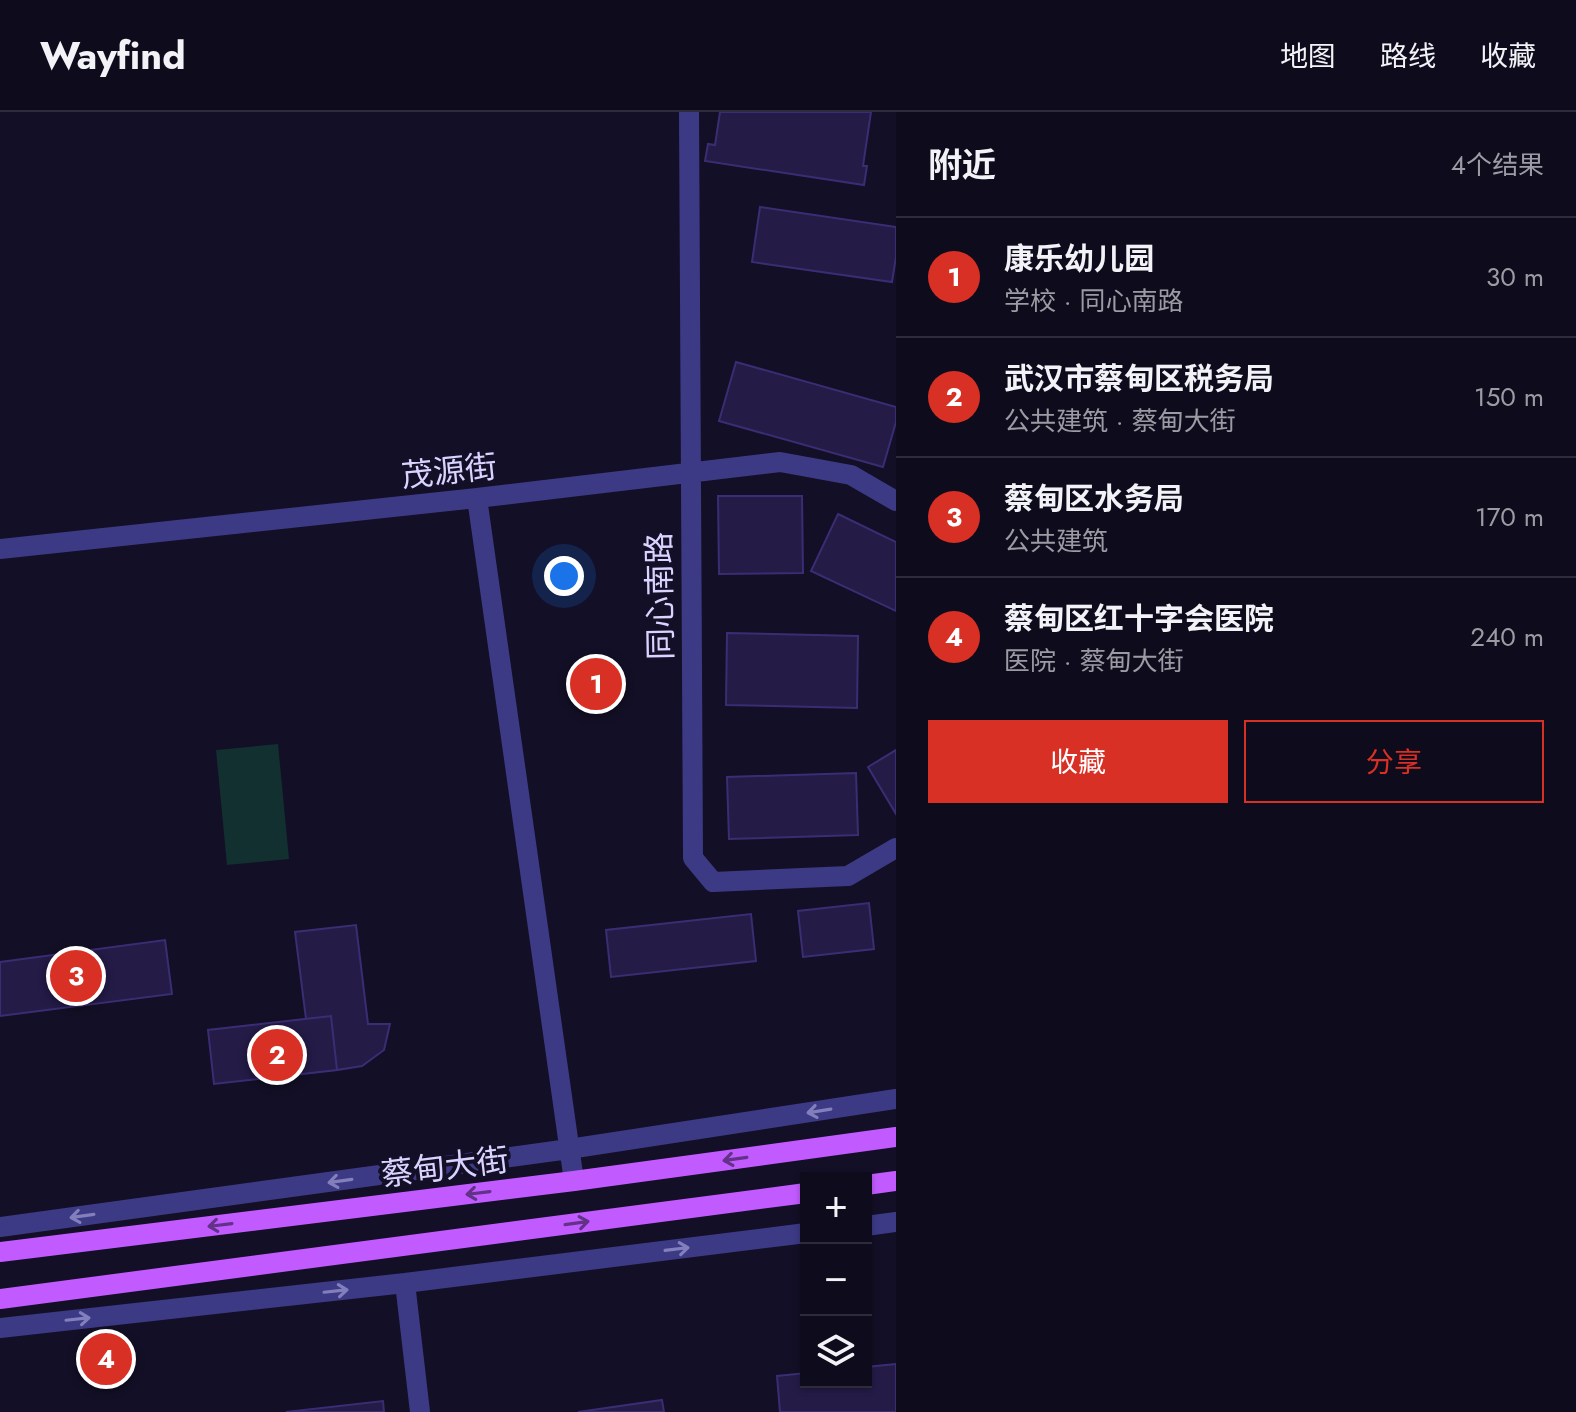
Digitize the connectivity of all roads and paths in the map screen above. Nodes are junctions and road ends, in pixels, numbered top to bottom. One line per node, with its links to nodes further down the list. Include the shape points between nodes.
1 (689, 112): 2 (street, 同心南路)
2 (689, 473): 3 (street, 茂源街); 4 (street, 茂源街, via 780,462 851,475); 6 (street, 同心南路, via 693,858 713,882 848,876)
3 (477, 498): 5 (street, 茂源街); 9 (street)
4 (896, 501)
5 (0, 549)
6 (896, 848)
7 (896, 1099): 9 (street, one-way to 9)
8 (896, 1137): 10 (main road, 蔡甸大街, one-way to 10)
9 (569, 1149): 10 (street); 16 (street, one-way to 16)
10 (574, 1181): 18 (main road, 蔡甸大街, one-way to 18)
11 (896, 1181): 12 (main road)
12 (872, 1184)
13 (800, 1194): 20 (main road, one-way to 13)
14 (896, 1222): 15 (street)
15 (872, 1225)
16 (0, 1227)
17 (800, 1234): 19 (street, one-way to 17)
18 (0, 1252)
19 (405, 1283): 21 (street, one-way to 19); 22 (street)
20 (0, 1299)
21 (0, 1328)
22 (420, 1412)

